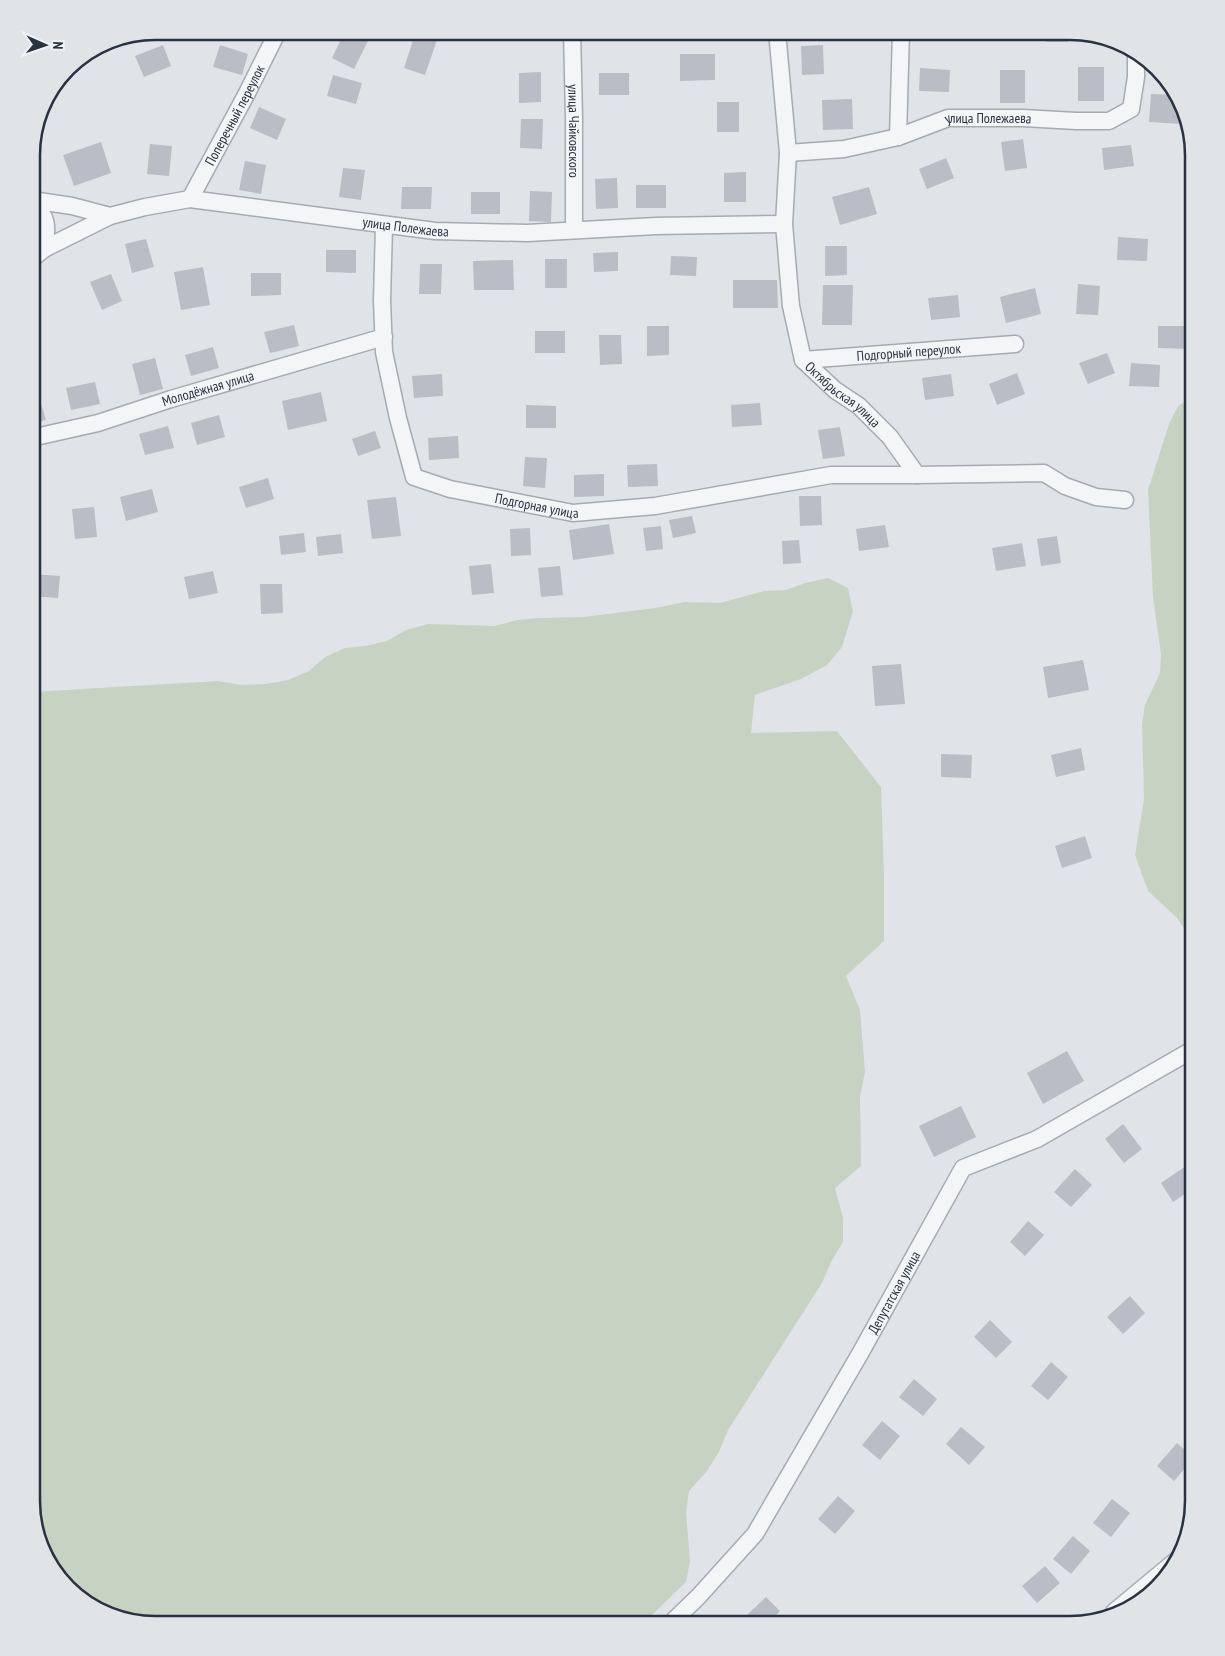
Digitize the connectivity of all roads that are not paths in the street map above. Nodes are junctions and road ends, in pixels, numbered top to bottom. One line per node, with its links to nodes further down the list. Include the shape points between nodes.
1 (274, 40): 8 (street, Поперечный переулок)
2 (572, 40): 14 (street, улица Чайковского)
3 (777, 40): 7 (street, Октябрьская улица)
4 (901, 40): 6 (street)
5 (1136, 61): 6 (street, улица Полежаева, via 1131,108 1109,120 948,118)
6 (898, 137): 7 (street, улица Полежаева, via 844,149)
7 (788, 153): 12 (street, Октябрьская улица)
8 (190, 199): 11 (street, улица Полежаева); 13 (street, улица Полежаева)
9 (40, 201): 11 (street, улица Полежаева)
10 (40, 211): 15 (street, via 46,220 47,230)
11 (110, 216): 16 (street)
12 (784, 224): 14 (street, улица Полежаева); 19 (street, Октябрьская улица, via 791,306)
13 (384, 225): 14 (street, улица Полежаева, via 444,231 526,233); 17 (street, Подгорная улица)
14 (574, 230)
15 (40, 249)
16 (40, 253)
17 (384, 337): 20 (street, Молодёжная улица, via 98,423); 21 (street, Подгорная улица, via 384,352 398,418 414,477 450,489 573,512 655,506 831,475)
18 (1015, 344): 19 (street, Подгорный переулок)
19 (803, 360): 21 (street, Октябрьская улица, via 890,437)
20 (40, 436)
21 (917, 475): 22 (street, via 1044,473 1065,486 1096,497)
22 (1125, 500)
23 (1185, 1054): 26 (street, Депутатская улица, via 1037,1139 963,1168 862,1352 755,1534)
24 (1158, 1575): 25 (street)
25 (1128, 1600)
26 (678, 1616)

